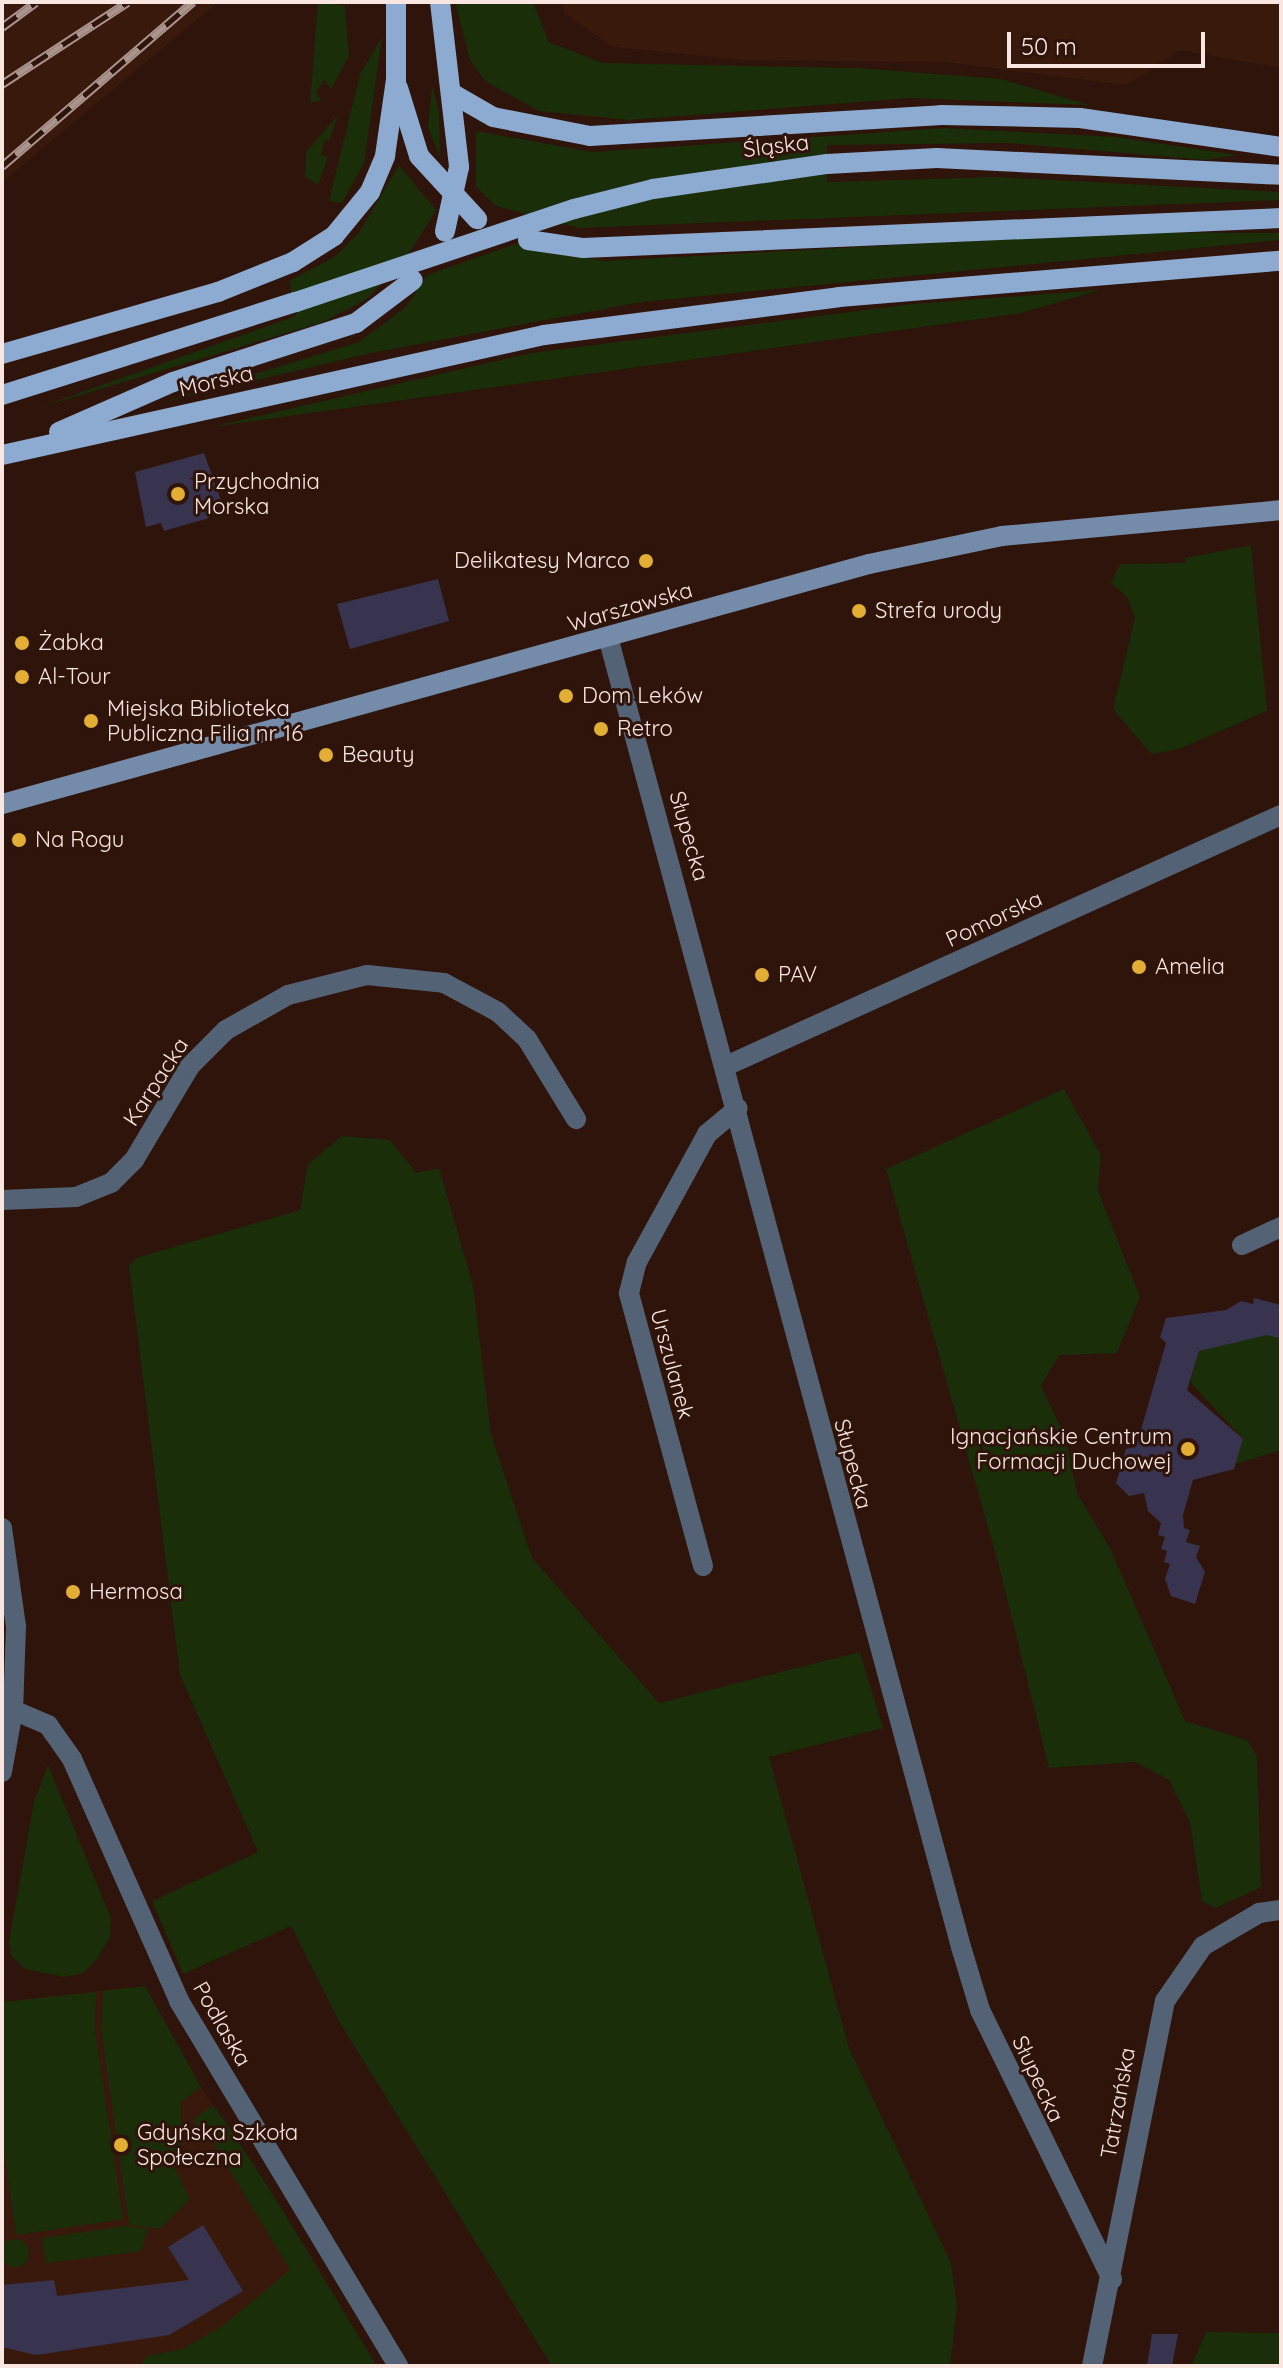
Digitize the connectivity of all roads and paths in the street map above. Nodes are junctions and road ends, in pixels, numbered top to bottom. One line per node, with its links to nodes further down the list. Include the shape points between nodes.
1 (396, 2): 3 (main road)
2 (440, 2): 4 (main road)
3 (396, 80): 7 (main road, via 419,156); 14 (main road, via 380,168 370,192 334,236 293,262 218,292)
4 (453, 94): 5 (main road, via 493,117 574,135 627,137 941,115 1080,118); 7 (main road, via 459,167)
5 (1281, 147)
6 (1281, 175): 15 (main road, Śląska, bridge, via 937,158 827,164 653,189 574,209)
7 (455, 201): 9 (main road); 10 (main road)
8 (1281, 218): 11 (main road, via 583,248)
9 (477, 219)
10 (445, 231)
11 (528, 240)
12 (1281, 261): 16 (main road, Morska, via 745,307 441,356)
13 (413, 280): 16 (main road, via 356,323 173,382)
14 (2, 354)
15 (2, 395)
16 (9, 453)
17 (1281, 510): 18 (street, Warszawska, via 968,541)
18 (608, 637): 19 (street, Warszawska); 21 (street, Słupecka)
19 (2, 804)
20 (1281, 815): 21 (street, Pomorska)
21 (728, 1065): 22 (street, Słupecka)
22 (738, 1108): 28 (street, Urszulanek, via 707,1134 637,1262 629,1293); 32 (street, Słupecka, via 868,1617 980,2010)
23 (576, 1119): 24 (street, Karpacka, via 527,1039 490,1006 444,983 367,975 288,995 226,1030 190,1066 134,1160 111,1183 76,1197)
24 (2, 1200)
25 (1281, 1227): 26 (street)
26 (1242, 1245)
27 (2, 1528): 29 (street, via 16,1626)
28 (703, 1566)
29 (13, 1710): 30 (street); 33 (street, Podlaska, via 48,1725 72,1759 179,2001)
30 (2, 1772)
31 (1281, 1910): 32 (street, Tatrzańska, via 1259,1913 1217,1935 1187,1964 1165,2001)
32 (1112, 2279): 34 (street, Tatrzańska)
33 (398, 2366)
34 (1092, 2366)

